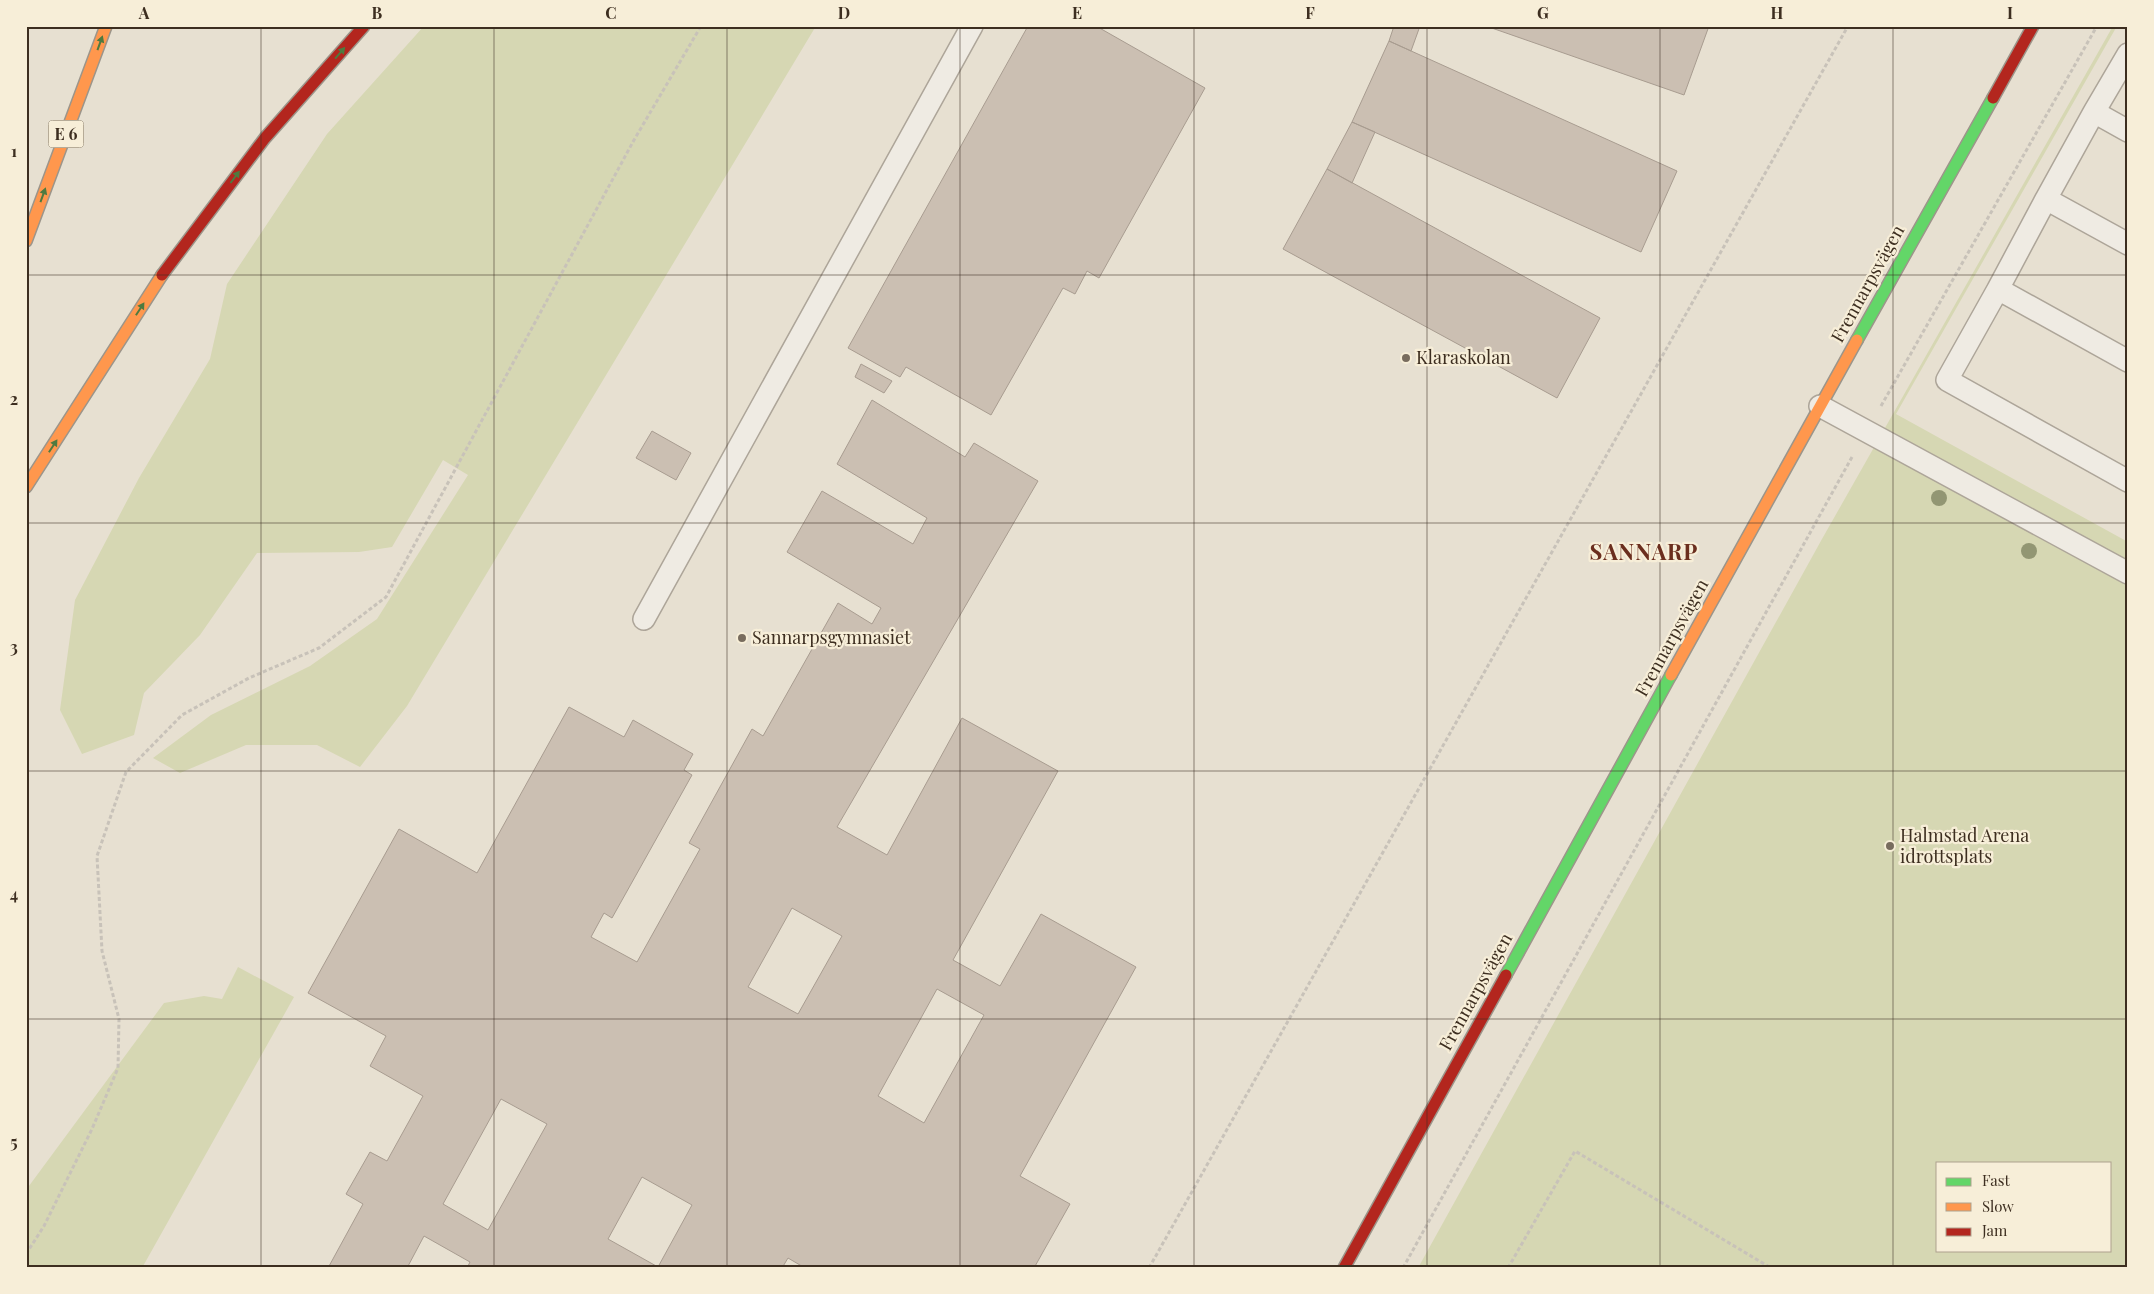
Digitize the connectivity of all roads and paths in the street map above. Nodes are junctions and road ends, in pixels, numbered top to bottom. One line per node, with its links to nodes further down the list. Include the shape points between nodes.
1 (106, 26): 12 (main road, E 6, one-way to 1)
2 (364, 26): 19 (main road, one-way to 2, via 166,269 265,138)
3 (701, 26): 22 (path, via 634,140 386,597 319,648 249,678 182,715 126,772 97,856 102,951 119,1020 118,1068 92,1129 44,1226)
4 (972, 26): 21 (lane)
5 (1848, 26): 23 (path)
6 (2033, 26): 16 (main road, Frennarpsvägen)
7 (2097, 26): 17 (path)
8 (2128, 54): 9 (lane)
9 (2094, 112): 10 (lane); 11 (lane)
10 (2128, 131)
11 (2046, 199): 13 (lane); 14 (lane)
12 (26, 241)
13 (2128, 244)
14 (1998, 289): 15 (lane); 18 (lane, via 1947,380)
15 (2128, 361)
16 (1820, 406): 17 (lane); 24 (main road, Frennarpsvägen)
17 (1867, 431): 20 (lane); 25 (path)
18 (2128, 481)
19 (26, 487)
20 (2128, 573)
21 (644, 619)
22 (26, 1254)
23 (1149, 1268)
24 (1344, 1268)
25 (1403, 1268)
26 (1508, 1268): 27 (path, via 1575,1151)
27 (1771, 1268)

